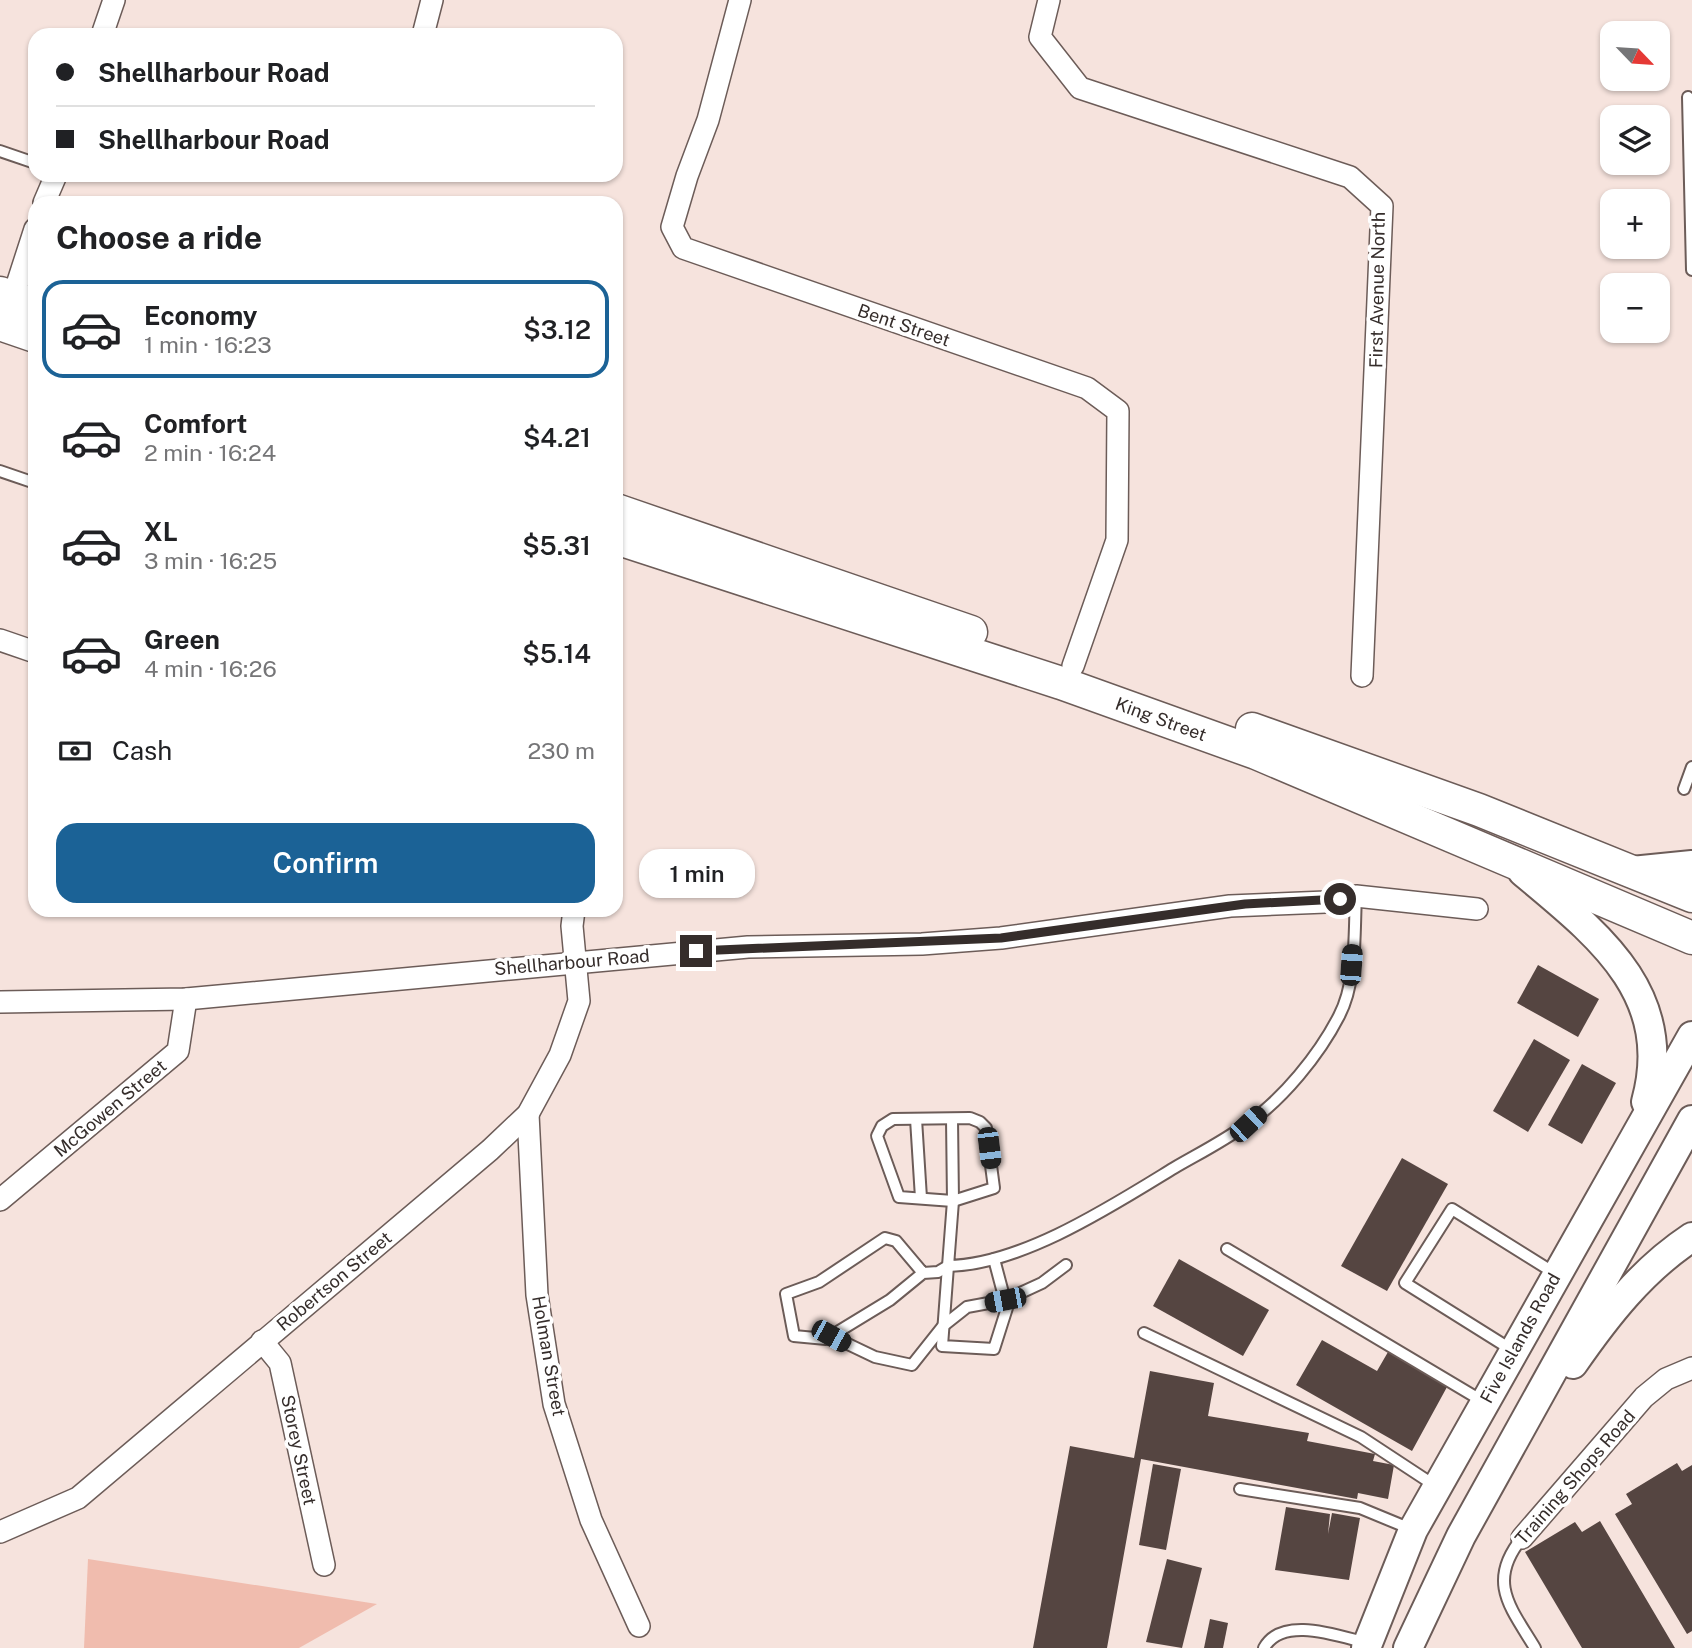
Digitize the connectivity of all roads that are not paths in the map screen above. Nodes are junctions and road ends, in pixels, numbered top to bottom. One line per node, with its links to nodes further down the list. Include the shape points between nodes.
1 (114, 0): 5 (street)
2 (432, 0): 6 (street)
3 (740, 0): 21 (street, Bent Street, via 708,120 672,227 683,248 1087,388 1118,411 1116,540)
4 (1049, 0): 22 (street, First Avenue North, via 1041,37 1080,88 1350,177 1382,206)
5 (105, 28)
6 (425, 28)
7 (1688, 97): 11 (lane)
8 (0, 151): 9 (lane)
9 (28, 161)
10 (28, 252): 12 (street)
11 (1692, 270)
12 (12, 305): 13 (street); 14 (main road)
13 (28, 317)
14 (28, 327)
15 (0, 471): 16 (lane)
16 (28, 481)
17 (623, 512): 21 (main road, King Street)
18 (623, 540): 25 (main road, King Street, via 1074,688 1256,753)
19 (0, 640): 20 (street)
20 (28, 650)
21 (1073, 666): 27 (main road, King Street, via 1479,810)
22 (1362, 676)
23 (1692, 767): 24 (lane)
24 (1684, 789)
25 (1504, 856): 32 (main road, King Street); 41 (main road, via 1596,933 1641,1000 1651,1027 1653,1059)
26 (1692, 865): 27 (main road)
27 (1632, 871): 29 (main road, King Street)
28 (1356, 896): 30 (street, Shellharbour Road); 33 (street, Shellharbour Road, via 1326,902 1230,906 1001,938 748,947); 47 (lane, via 1351,965 1340,1014 1321,1045 1275,1099 1248,1124 1096,1215)
29 (1692, 896)
30 (1477, 909)
31 (574, 917): 33 (street, Robertson Street)
32 (1692, 938)
33 (576, 961): 34 (street, Shellharbour Road); 37 (street, Robertson Street, via 579,1001 560,1055)
34 (186, 999): 35 (street, Shellharbour Road); 43 (street, McGowen Street, via 178,1051)
35 (0, 1002)
36 (1692, 1036): 41 (main road, Five Islands Road)
37 (528, 1114): 56 (street, Robertson Street); 67 (street, Holman Street, via 537,1295 554,1404 592,1520)
38 (916, 1119): 39 (lane); 42 (lane); 42 (lane, via 893,1119 877,1136 899,1197)
39 (952, 1119): 44 (lane); 44 (lane, via 970,1118 986,1128 994,1188)
40 (1692, 1120): 60 (main road)
41 (1636, 1135): 51 (main road, Five Islands Road)
42 (920, 1198): 44 (lane)
43 (0, 1200)
44 (953, 1201): 49 (lane)
45 (1692, 1237): 60 (main road, via 1620,1299)
46 (1227, 1249): 59 (lane)
47 (994, 1259): 49 (lane); 52 (lane)
48 (1066, 1265): 52 (lane, via 1042,1283)
49 (948, 1266): 50 (lane); 53 (lane)
50 (923, 1273): 55 (lane, via 890,1300); 55 (lane, via 896,1241 885,1238 819,1282 786,1294 794,1336)
51 (1556, 1274): 57 (main road, Five Islands Road); 57 (lane, via 1452,1209 1405,1283)
52 (1005, 1300): 53 (lane, via 967,1307); 53 (lane, via 1007,1308 994,1349 942,1346)
53 (943, 1326): 55 (lane, via 912,1364 875,1357)
54 (1144, 1334): 61 (lane, via 1362,1437)
55 (831, 1336)
56 (262, 1341): 64 (street, Robertson Street, via 78,1498); 66 (street, Storey Street, via 280,1363)
57 (1513, 1350): 59 (main road, Five Islands Road)
58 (1692, 1368): 65 (street, Training Shops Road, via 1666,1379 1644,1397)
59 (1484, 1402): 61 (main road, Five Islands Road)
60 (1503, 1461): 70 (main road, via 1431,1594)
61 (1437, 1487): 63 (main road, Five Islands Road)
62 (1240, 1489): 63 (lane, via 1360,1507)
63 (1413, 1530): 68 (main road, Five Islands Road)
64 (0, 1532)
65 (1522, 1538): 71 (lane, Training Shops Road, via 1505,1567 1503,1588)
66 (324, 1564)
67 (639, 1626)
68 (1366, 1645): 69 (lane, via 1323,1633 1292,1631 1274,1635)
69 (1264, 1648)
70 (1408, 1648)
71 (1535, 1648)

